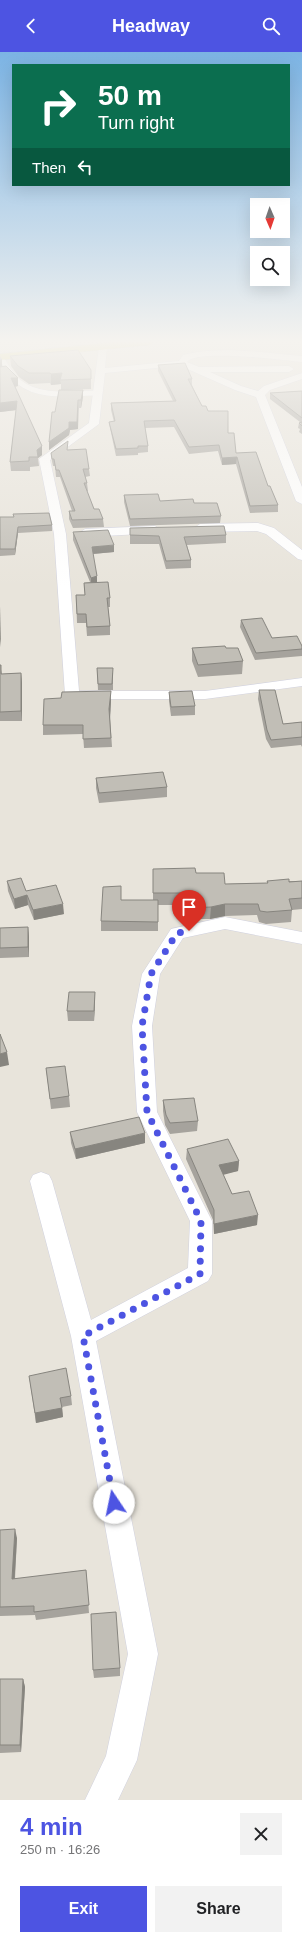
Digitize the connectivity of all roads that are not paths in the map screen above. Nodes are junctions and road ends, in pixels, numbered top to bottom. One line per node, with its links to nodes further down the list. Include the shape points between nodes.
1 (94, 424): 6 (street, via 44,459)
2 (271, 424): 3 (street)
3 (302, 501)
4 (192, 528): 7 (street, via 258,527 270,531)
5 (168, 530): 6 (street)
6 (60, 534): 8 (street, via 72,696 205,695)
7 (302, 556)
8 (302, 682)
9 (302, 938): 11 (street, via 225,923 177,933 151,974 142,1026 147,1112 201,1221 200,1274)
10 (41, 1181): 11 (street)
11 (83, 1336): 12 (street, via 143,1654 121,1760)
12 (101, 1800)

